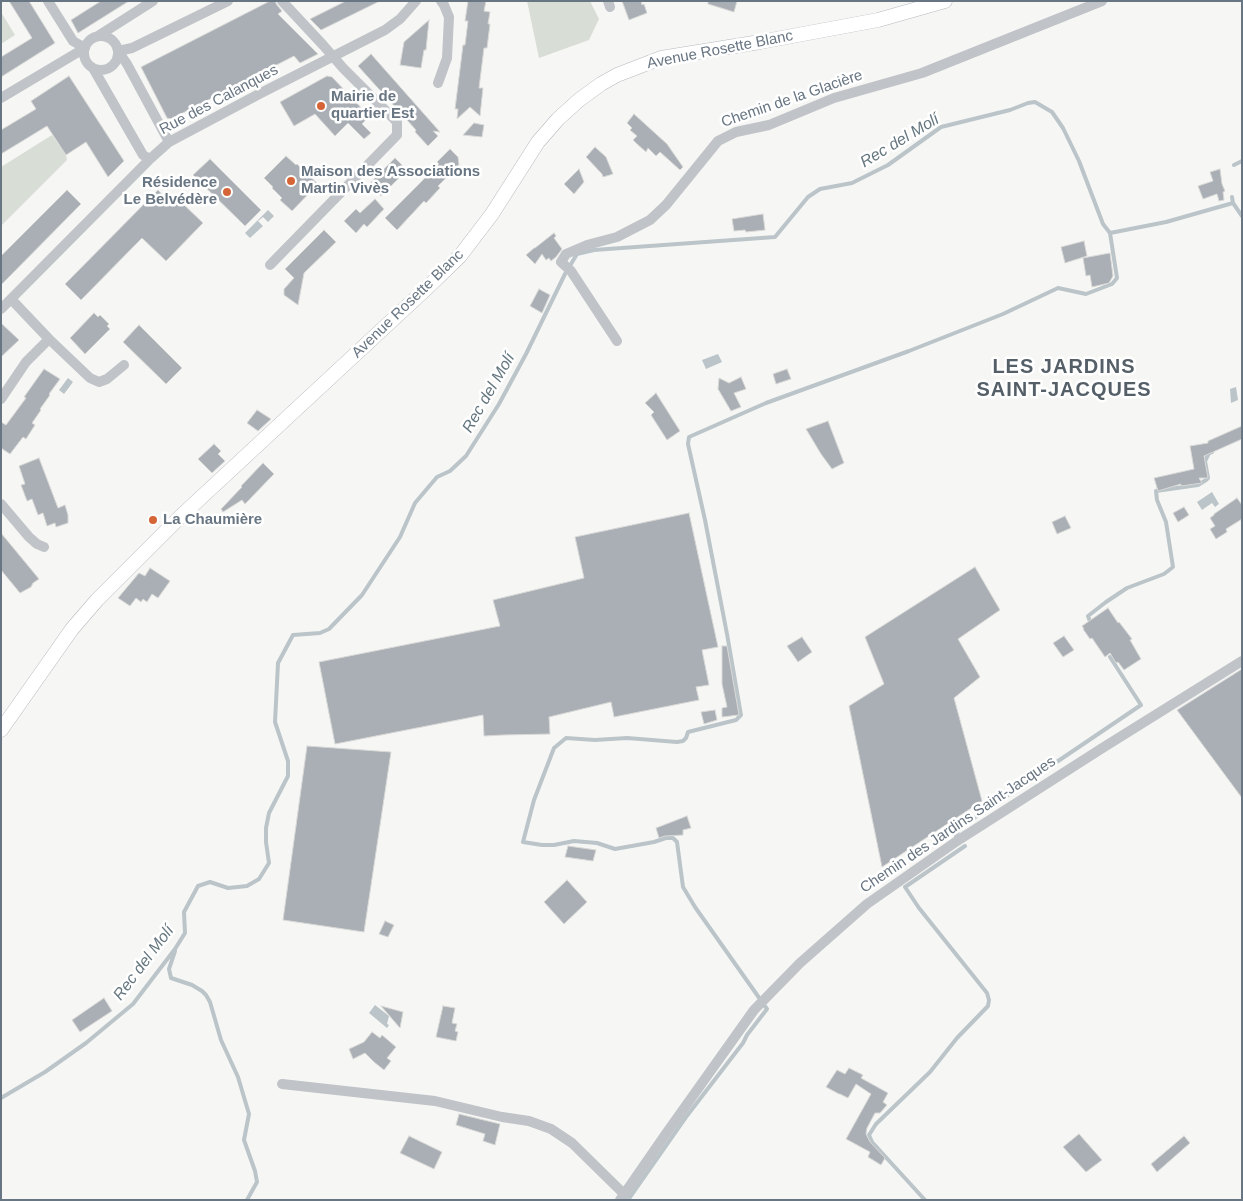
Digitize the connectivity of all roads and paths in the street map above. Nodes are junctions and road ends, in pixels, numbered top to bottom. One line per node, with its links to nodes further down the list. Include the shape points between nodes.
1 (48, 1): 10 (street, via 74,41)
2 (153, 1): 9 (street)
3 (228, 1): 11 (street, via 132,48)
4 (282, 1): 12 (street)
5 (416, 1): 12 (street, Rue des Calanques, via 385,30)
6 (441, 1): 14 (street, via 450,17 447,58)
7 (946, 1): 28 (main road, Avenue Rosette Blanc, via 878,20 661,58 617,75 579,100 538,142 492,214 454,262 180,517 97,600 72,628)
8 (1102, 1): 22 (street, Chemin de la Glacière, via 922,73 834,98 718,141 650,220 617,237 566,254 561,262)
9 (98, 36): 10 (street); 11 (street, via 109,37)
10 (84, 48): 13 (street, via 85,59); 15 (street)
11 (118, 51): 13 (street, via 112,65 103,70); 16 (street)
12 (333, 57): 16 (street, Rue des Calanques); 18 (street, via 397,122 397,135)
13 (93, 68): 17 (street, via 143,155)
14 (438, 83)
15 (1, 98)
16 (169, 142): 17 (street, Rue des Calanques)
17 (150, 159): 19 (street, Rue des Calanques)
18 (270, 265)
19 (11, 299): 20 (street, Rue des Calanques); 21 (street)
20 (1, 309)
21 (49, 339): 23 (street, via 90,378 99,382); 24 (street, via 26,362)
22 (617, 341)
23 (124, 365)
24 (1, 399)
25 (1, 504): 26 (street, via 29,537)
26 (44, 547)
27 (1242, 661): 30 (street, Chemin des Jardins Saint-Jacques, via 957,841 867,904 800,963 754,1010)
28 (1, 730)
29 (282, 1084): 30 (street, via 434,1101 529,1121 551,1129 572,1143)
30 (622, 1197)

